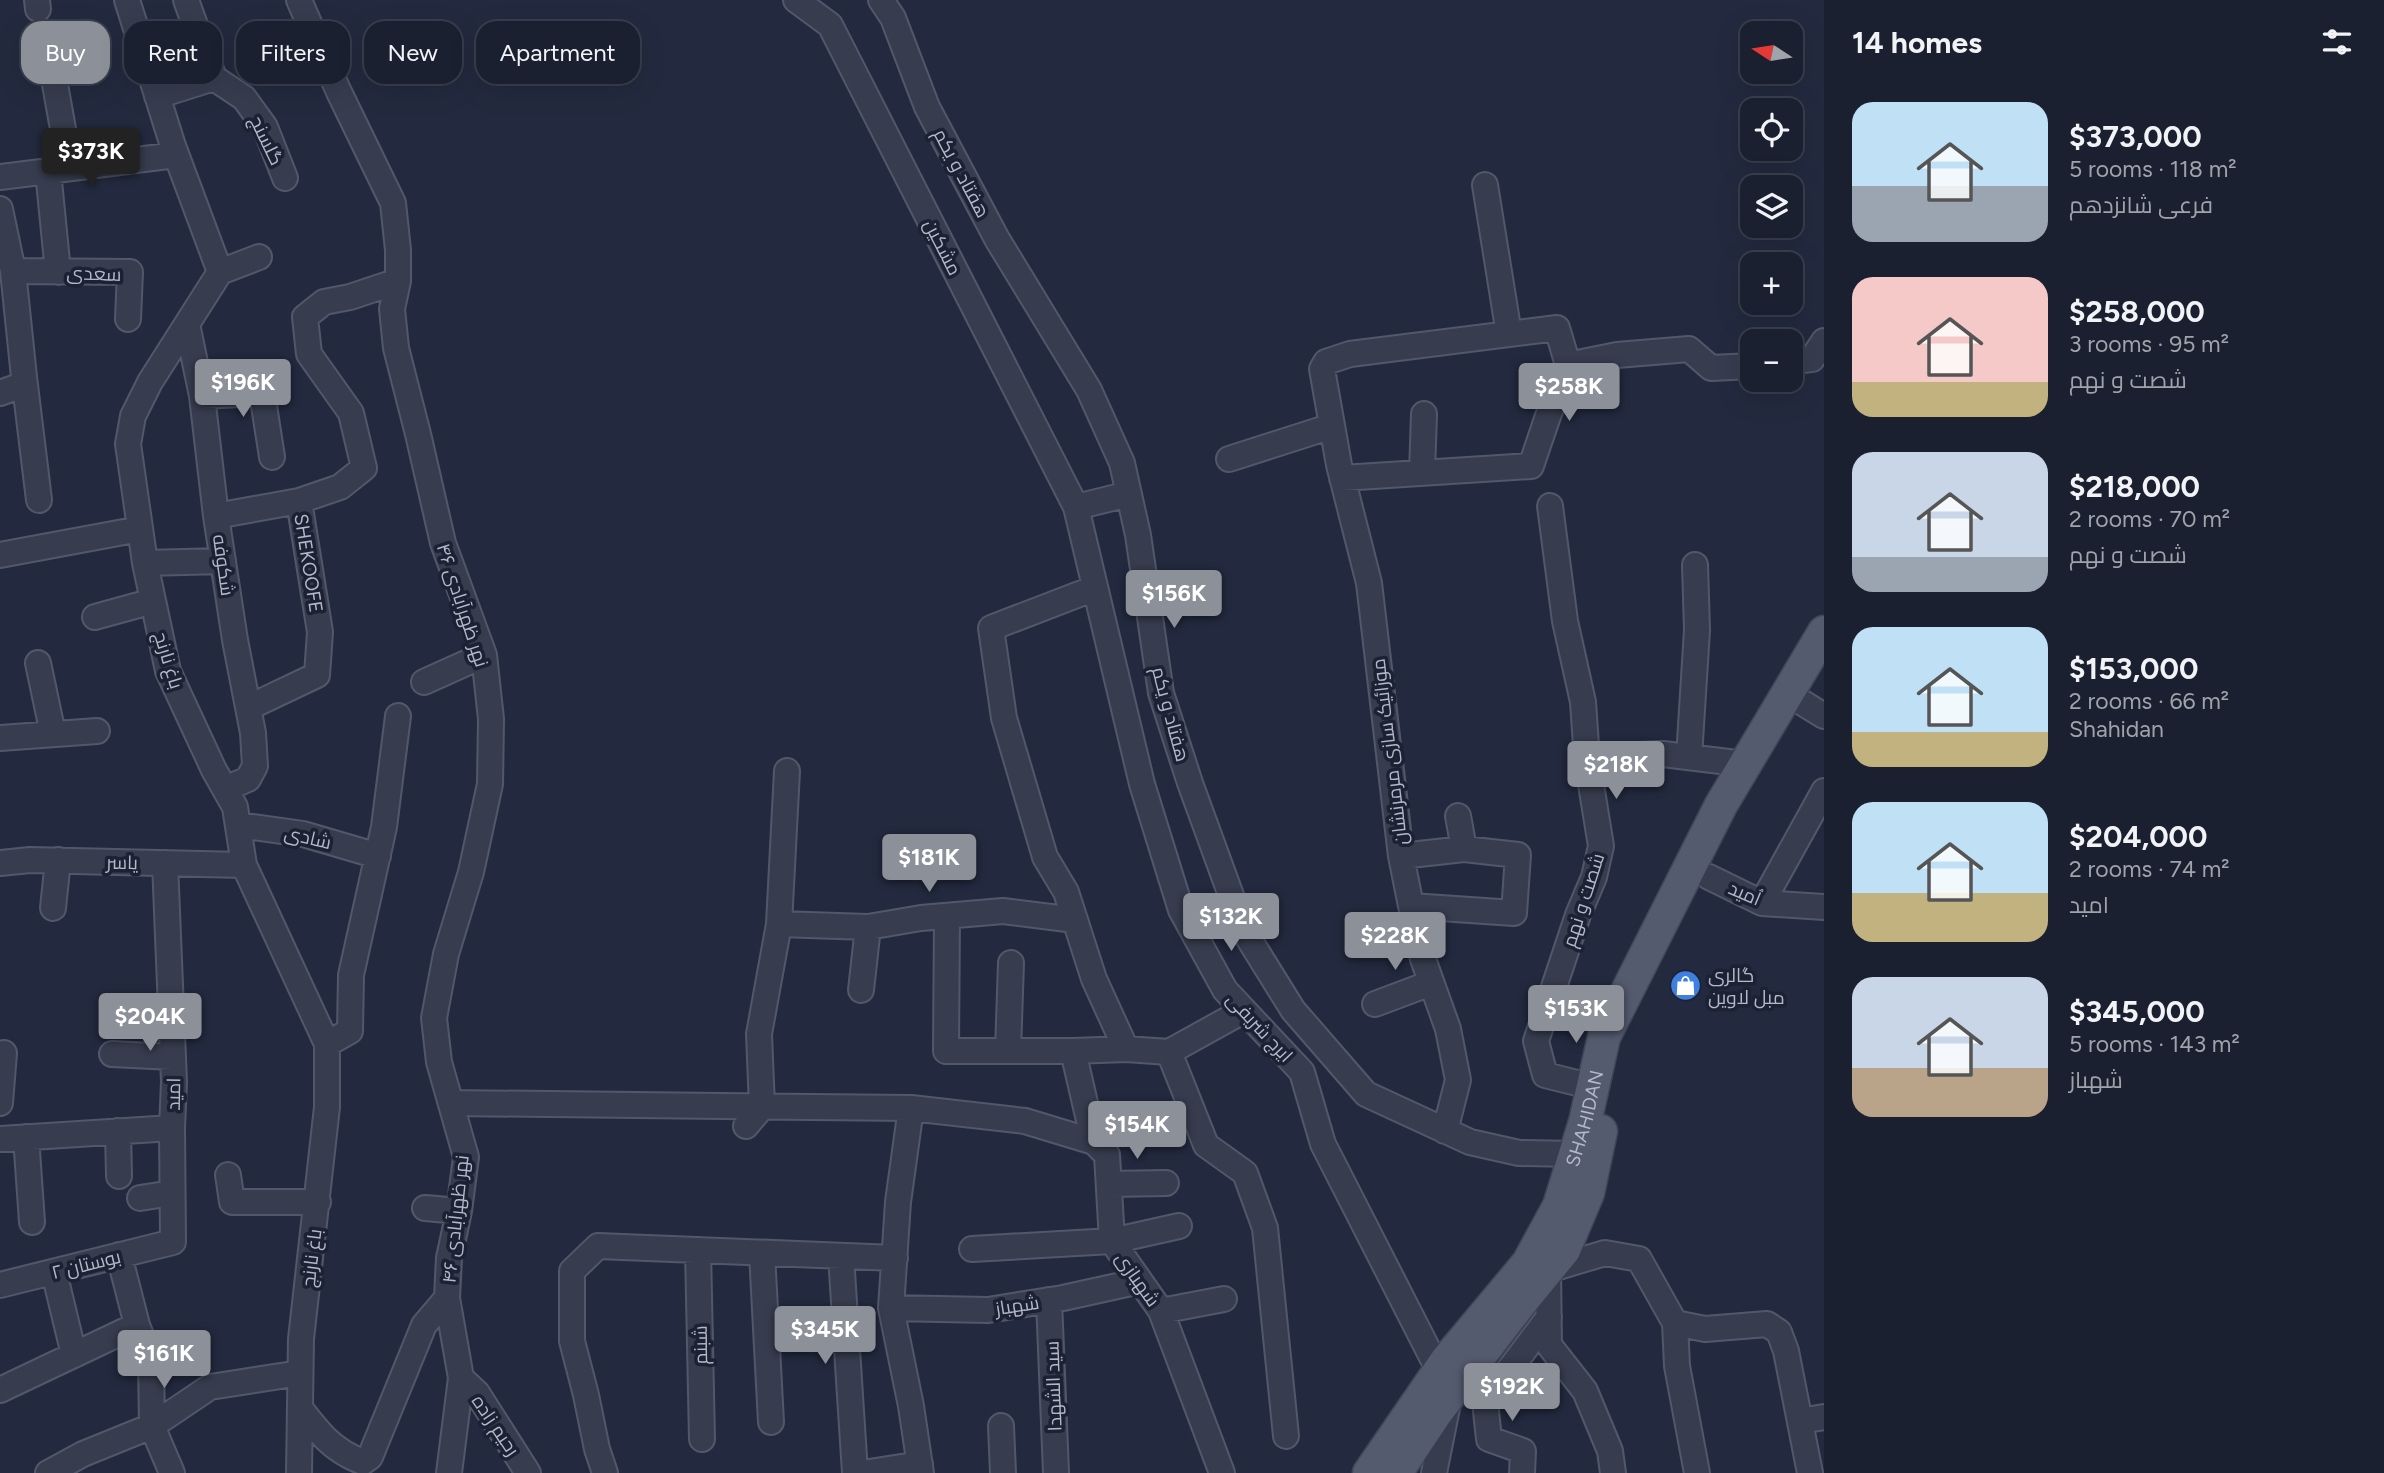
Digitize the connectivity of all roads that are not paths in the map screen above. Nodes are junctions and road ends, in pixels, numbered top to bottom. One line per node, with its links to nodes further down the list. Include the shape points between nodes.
1 (127, 0): 10 (street)
2 (186, 0): 6 (street)
3 (299, 0): 22 (street, نهر ظهرآبادی ۴۶, via 393,203)
4 (796, 0): 41 (street, مشکین, via 830,25)
5 (881, 0): 37 (street, هفتاد و یکم, via 893,18 927,107 990,227 1089,390 1122,463)
6 (194, 21)
7 (222, 83): 14 (street, گلسنج, via 244,98 265,127)
8 (52, 84): 12 (street)
9 (195, 84): 10 (street)
10 (157, 96): 11 (street)
11 (176, 155): 12 (street); 21 (street)
12 (59, 169): 13 (street); 20 (street)
13 (0, 177)
14 (285, 178)
15 (1485, 185): 25 (street)
16 (0, 209): 17 (street)
17 (4, 247): 19 (street)
18 (259, 257): 21 (street)
19 (13, 271): 20 (street, سعدی); 28 (street)
20 (58, 272): 23 (street, سعدی, via 130,272)
21 (220, 272): 24 (street, باغ نارنج)
22 (398, 281): 39 (street, SHEKOOFE, via 324,302 305,317 309,354 351,413 364,468 340,487); 52 (street, نهر ظهرآبادی ۴۶, via 392,309 396,348 443,543)
23 (128, 319)
24 (187, 324): 30 (street, شکوفه); 43 (street, باغ نارنج, via 132,416 128,444)
25 (1509, 334): 26 (street, via 1557,328); 32 (street, موزائیک سازی مرمرنشان, via 1350,354 1326,362 1322,369)
26 (1568, 365): 27 (street, via 1689,349 1711,368); 35 (street, via 1531,466)
27 (1740, 367)
28 (24, 377): 29 (street, via 22,385); 38 (street)
29 (0, 393)
30 (202, 396): 33 (street, via 262,393); 42 (street, شکوفه)
31 (1424, 414): 35 (street)
32 (1332, 426): 34 (street); 36 (street, موزائیک سازی مرمرنشان)
33 (272, 457)
34 (1229, 459)
35 (1422, 473): 36 (street)
36 (1342, 478): 72 (street, موزائیک سازی مرمرنشان, via 1369,583)
37 (1129, 494): 41 (street); 107 (street, هفتاد و یکم, via 1161,693 1244,931 1293,1010 1366,1094)
38 (39, 500)
39 (299, 501): 42 (street); 56 (street, SHEKOOFE, via 320,632 317,674 258,703)
40 (1550, 506): 63 (street, شصت و نهم, via 1565,621 1583,702)
41 (1076, 507): 48 (street, ایرج شریفی)
42 (216, 516): 45 (street, شکوفه)
43 (141, 529): 44 (street); 46 (street, باغ نارنج)
44 (0, 555)
45 (223, 561): 46 (street); 56 (street, شکوفه)
46 (145, 563): 49 (street, باغ نارنج)
47 (1695, 565): 62 (street, via 1698,631)
48 (1095, 588): 83 (street, via 991,628 1004,718 1045,857 1066,892); 90 (street, ایرج شریفی, via 1142,785 1181,910 1225,990)
49 (153, 601): 50 (street); 66 (street, باغ نارنج, via 168,671)
50 (95, 617)
51 (1824, 632): 64 (main road, SHAHIDAN)
52 (484, 655): 55 (street); 101 (street, نهر ظهرآبادی ۴۶, via 491,719 490,784 434,1018 439,1062)
53 (38, 663): 60 (street)
54 (1824, 670): 57 (main road, SHAHIDAN)
55 (424, 682)
56 (247, 702): 66 (street, شکوفه, via 255,766 248,779)
57 (1814, 710): 77 (main road, SHAHIDAN, via 1777,746)
58 (398, 716): 71 (street)
59 (97, 731): 60 (street)
60 (53, 734): 61 (street)
61 (0, 737)
62 (1689, 757): 63 (street, via 1615,755); 64 (street)
63 (1587, 760): 99 (street, شصت و نهم, via 1601,846 1536,1041 1545,1075)
64 (1745, 764): 99 (main road, SHAHIDAN, via 1604,1037)
65 (787, 771): 84 (street)
66 (225, 789): 69 (street, باغ نارنج)
67 (1824, 791): 78 (street)
68 (1458, 816): 70 (street)
69 (238, 825): 71 (street, شادی, via 303,834); 76 (street, باغ نارنج)
70 (1464, 849): 72 (street); 79 (street, via 1518,855 1514,913)
71 (378, 856): 91 (street, via 351,975 350,1031)
72 (1401, 856): 79 (street, موزائیک سازی مرمرنشان)
73 (58, 860): 74 (street, یاسر); 75 (street, یاسر); 81 (street)
74 (0, 863)
75 (165, 863): 76 (street, یاسر); 98 (street, امید)
76 (244, 864): 91 (street, باغ نارنج)
77 (1709, 877): 78 (street, اُمید); 131 (main road, SHAHIDAN, via 1617,1049 1588,1193 1564,1250)
78 (1762, 903): 80 (street, اُمید)
79 (1411, 906): 87 (street, موزائیک سازی مرمرنشان)
80 (1824, 907)
81 (53, 908)
82 (947, 916): 83 (street, via 1003,911); 85 (street); 93 (street, via 946,1051)
83 (1075, 920): 92 (street, via 1094,979)
84 (779, 924): 85 (street); 102 (street, via 759,1034)
85 (868, 927): 88 (street)
86 (1011, 963): 93 (street)
87 (1431, 983): 89 (street); 107 (street, موزائیک سازی مرمرنشان, via 1448,1029 1458,1080)
88 (860, 990)
89 (1375, 1004)
90 (1243, 1011): 95 (street); 147 (street, ایرج شریفی, via 1302,1072 1323,1144)
91 (327, 1044): 118 (street, باغ نارنج, via 327,1107)
92 (1126, 1049): 94 (street); 95 (street)
93 (1008, 1051): 94 (street)
94 (1073, 1051): 110 (street, شهبازی)
95 (1170, 1052): 155 (street, via 1206,1145 1245,1173 1265,1228)
96 (4, 1053): 100 (street)
97 (112, 1054): 98 (street)
98 (173, 1057): 105 (street, امید)
99 (1593, 1087): 111 (main road, SHAHIDAN)
100 (0, 1103)
101 (451, 1103): 102 (street); 120 (street, نهر ظهرآبادی ۴۶, via 466,1157)
102 (762, 1107): 103 (street); 104 (street)
103 (911, 1108): 110 (street, via 1025,1121); 130 (street)
104 (746, 1126)
105 (172, 1128): 106 (street); 116 (street, امید)
106 (118, 1131): 108 (street); 113 (street)
107 (1445, 1131): 111 (street, هفتاد و یکم, via 1519,1153)
108 (26, 1137): 109 (street); 121 (street)
109 (0, 1139)
110 (1094, 1142): 115 (street, شهبازی, via 1107,1154)
111 (1575, 1154): 147 (main road, SHAHIDAN, via 1559,1206 1528,1263)
112 (228, 1175): 118 (street, via 232,1202)
113 (119, 1176)
114 (1166, 1183): 115 (street)
115 (1110, 1184): 123 (street, شهبازی)
116 (172, 1193): 117 (street); 124 (street, امید)
117 (140, 1198)
118 (318, 1202): 145 (street, باغ نارنج)
119 (425, 1208): 120 (street)
120 (458, 1211): 135 (street, نهر ظهرآبادی ۴۶)
121 (32, 1222)
122 (1179, 1226): 123 (street)
123 (1112, 1241): 125 (street); 133 (street, شهبازی)
124 (173, 1242): 128 (street, بوستان ۲)
125 (972, 1249)
126 (698, 1250): 127 (street); 156 (street, شبنم); 164 (street, via 598,1246 572,1272 572,1341)
127 (762, 1253): 129 (street); 152 (street)
128 (119, 1255): 132 (street, بوستان ۲); 142 (street)
129 (841, 1256): 130 (street); 165 (street)
130 (895, 1258): 138 (street)
131 (1548, 1270): 140 (street); 141 (street, via 1605,1254 1639,1259); 144 (main road, SHAHIDAN)
132 (54, 1272): 134 (street, بوستان ۲); 143 (street)
133 (1140, 1281): 137 (street, شهباز); 139 (street, شهبازی)
134 (0, 1285)
135 (447, 1297): 146 (street, نهر ظهرآبادی ۴۶); 150 (street, via 425,1325 370,1457 363,1462 344,1455)
136 (1224, 1299): 139 (street)
137 (1049, 1300): 138 (street, شهباز, via 988,1310); 168 (street, سید الشهدا)
138 (891, 1308): 158 (street)
139 (1161, 1311): 169 (street, شهبازی)
140 (1549, 1317): 149 (street); 174 (street, via 1549,1345 1585,1391 1610,1451)
141 (1675, 1323): 151 (street, via 1705,1329 1767,1324 1779,1332); 175 (street, via 1677,1366)
142 (137, 1325): 143 (street); 153 (street, via 151,1361)
143 (74, 1356): 148 (street)
144 (1471, 1367): 147 (main road, SHAHIDAN); 149 (street)
145 (300, 1373): 150 (street, باغ نارنج); 153 (street, via 210,1387)
146 (461, 1378): 162 (street, نهر ظهرآبادی ۴۶); 163 (street, رحیم زاده, via 477,1393)
147 (1444, 1383): 170 (main road, SHAHIDAN); 171 (main road, SHAHIDAN); 172 (street)
148 (0, 1391)
149 (1485, 1402): 173 (street, via 1489,1439 1522,1451)
150 (300, 1408): 161 (street, باغ نارنج)
151 (1812, 1419): 176 (street)
152 (771, 1422)
153 (152, 1426): 157 (street); 160 (street)
154 (1001, 1426): 167 (street)
155 (1286, 1436)
156 (702, 1439)
157 (89, 1464): 159 (street)
158 (920, 1468): 166 (street)
159 (48, 1473)
160 (172, 1473)
161 (299, 1473)
162 (449, 1473)
163 (528, 1473)
164 (605, 1473)
165 (855, 1473)
166 (863, 1473)
167 (1003, 1473)
168 (1056, 1473)
169 (1222, 1473)
170 (1369, 1473)
171 (1396, 1473)
172 (1434, 1473)
173 (1522, 1473)
174 (1613, 1473)
175 (1697, 1473)
176 (1811, 1473)

